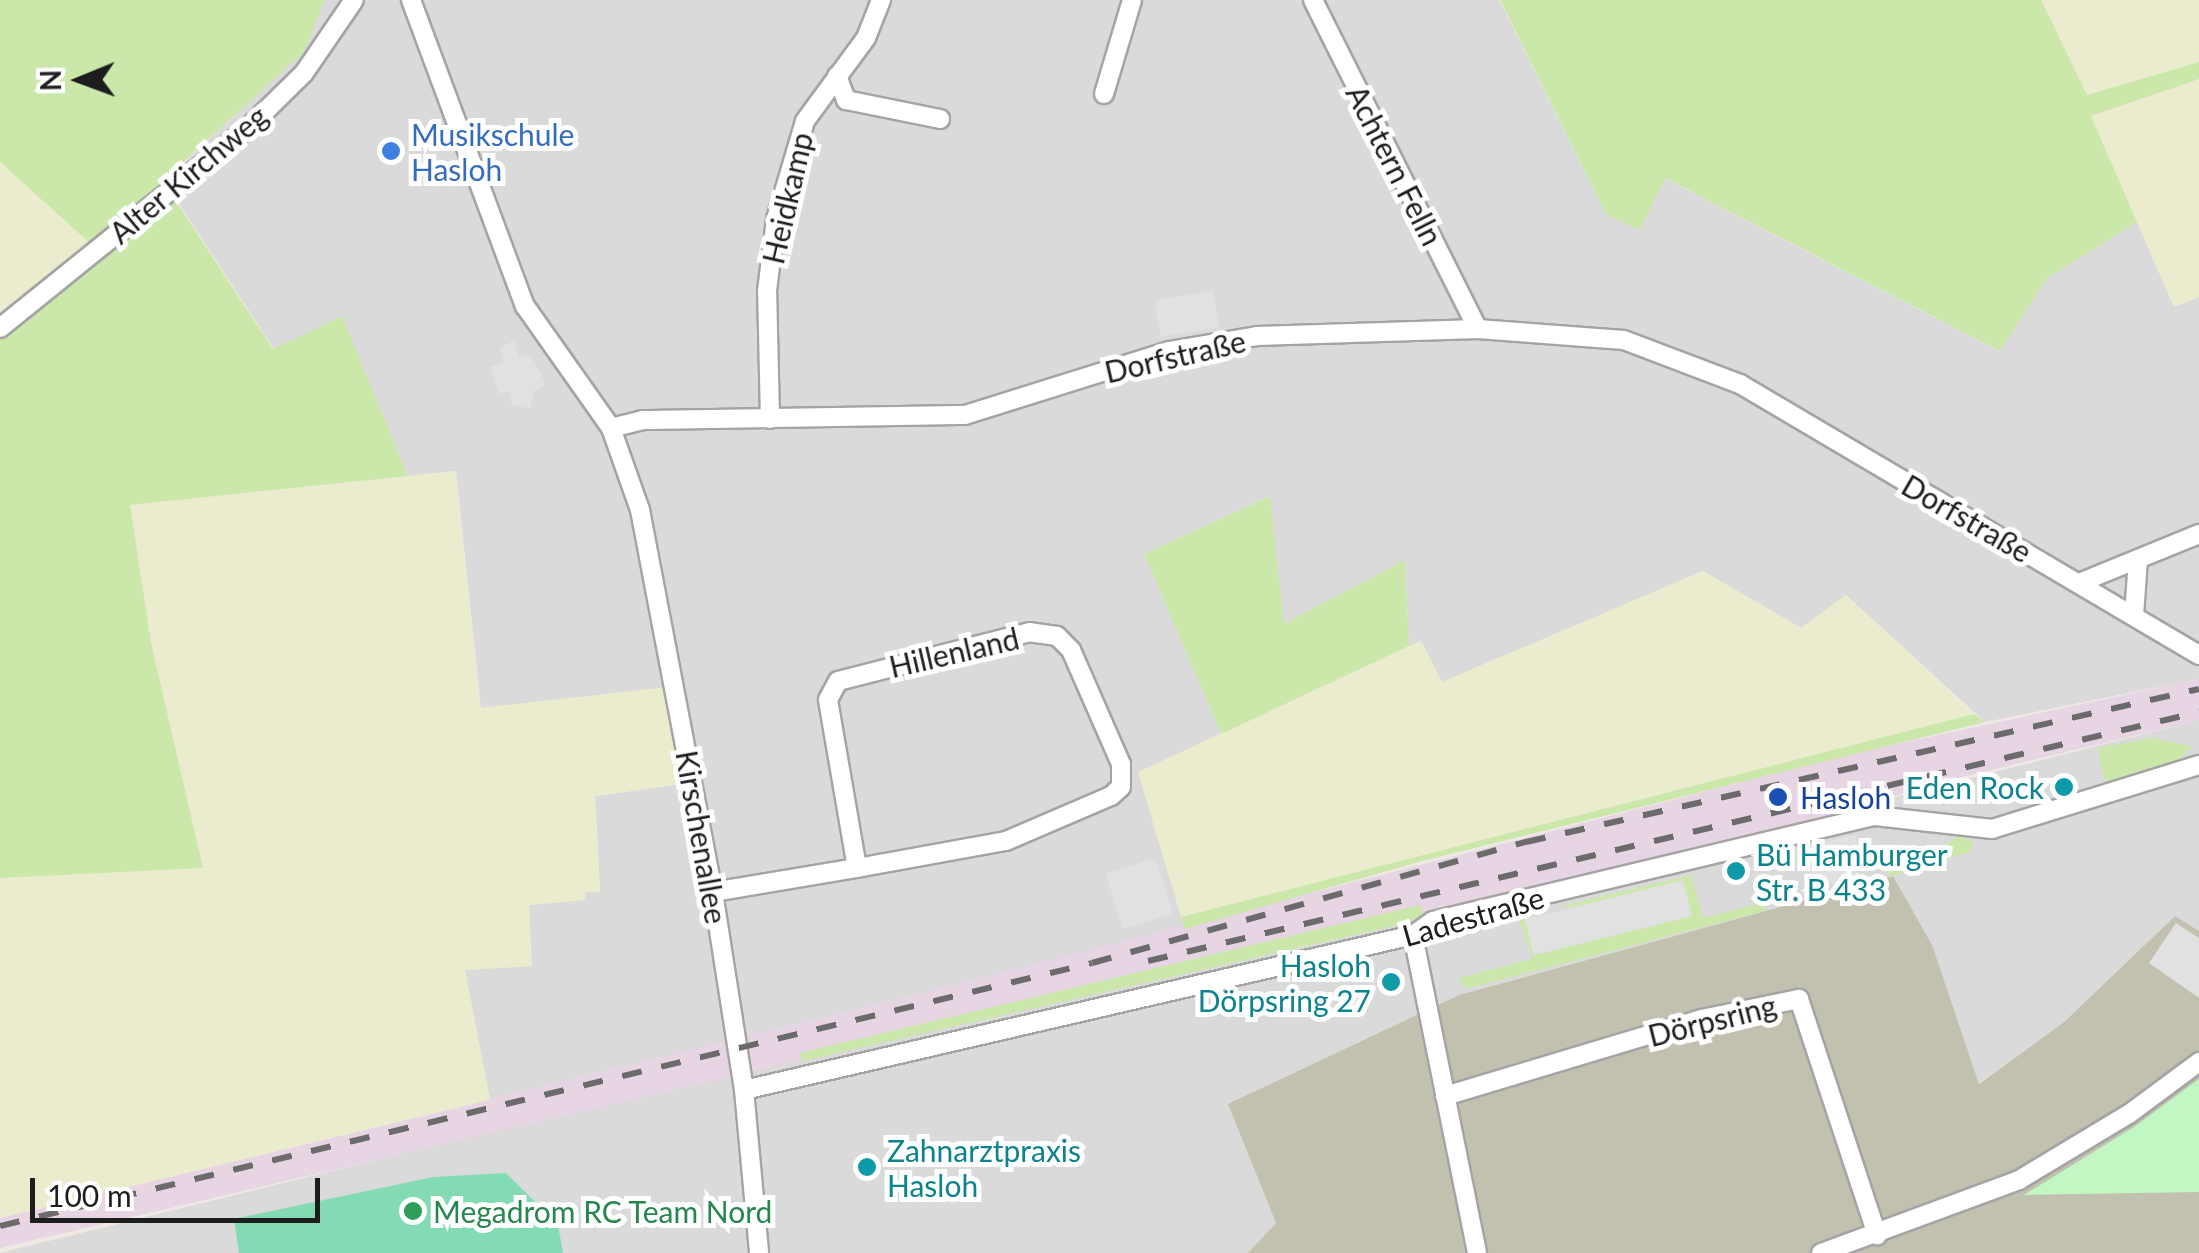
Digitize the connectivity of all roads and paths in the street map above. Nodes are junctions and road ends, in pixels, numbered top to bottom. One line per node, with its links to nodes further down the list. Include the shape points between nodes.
1 (354, 0): 9 (street, Alter Kirchweg, via 304,73 248,128)
2 (410, 0): 12 (street, via 525,306)
3 (881, 0): 6 (street, Heidkamp, via 866,38)
4 (1132, 0): 7 (street)
5 (1313, 0): 10 (street, Achtern Felln)
6 (837, 76): 8 (street, via 846,100); 11 (street, Heidkamp, via 805,120 776,220 767,291)
7 (1104, 94)
8 (940, 119)
9 (0, 328)
10 (1478, 329): 11 (street, Dorfstraße, via 1257,336 1169,351 966,415); 15 (street, Dorfstraße, via 1624,340 1740,384)
11 (770, 419): 12 (street, Dorfstraße, via 642,420)
12 (611, 428): 20 (street, Kirschenallee, via 657,584)
13 (2199, 534): 14 (street)
14 (2138, 559): 15 (street); 16 (street)
15 (2079, 583): 16 (street, Dorfstraße)
16 (2134, 616): 17 (street, Dorfstraße)
17 (2199, 655)
18 (2199, 765): 21 (street, Ladestraße, via 1992,829 1875,816 1432,921)
19 (857, 868): 19 (street, Hillenland, via 1006,841 1099,804 1121,787 1121,764 1071,650 1057,636 1030,632 838,681 828,700); 20 (street, Hillenland)
20 (713, 892): 23 (street, Kirschenallee)
21 (1413, 935): 23 (street, Ladestraße); 24 (street)
22 (2199, 1062): 25 (street, via 2034,1172)
23 (744, 1090): 26 (street, Kirschenallee)
24 (1445, 1096): 25 (street, Dörpsring, via 1702,1019 1799,999); 27 (street)
25 (1877, 1235): 28 (street)
26 (759, 1253)
27 (1476, 1253)
28 (1821, 1253)

